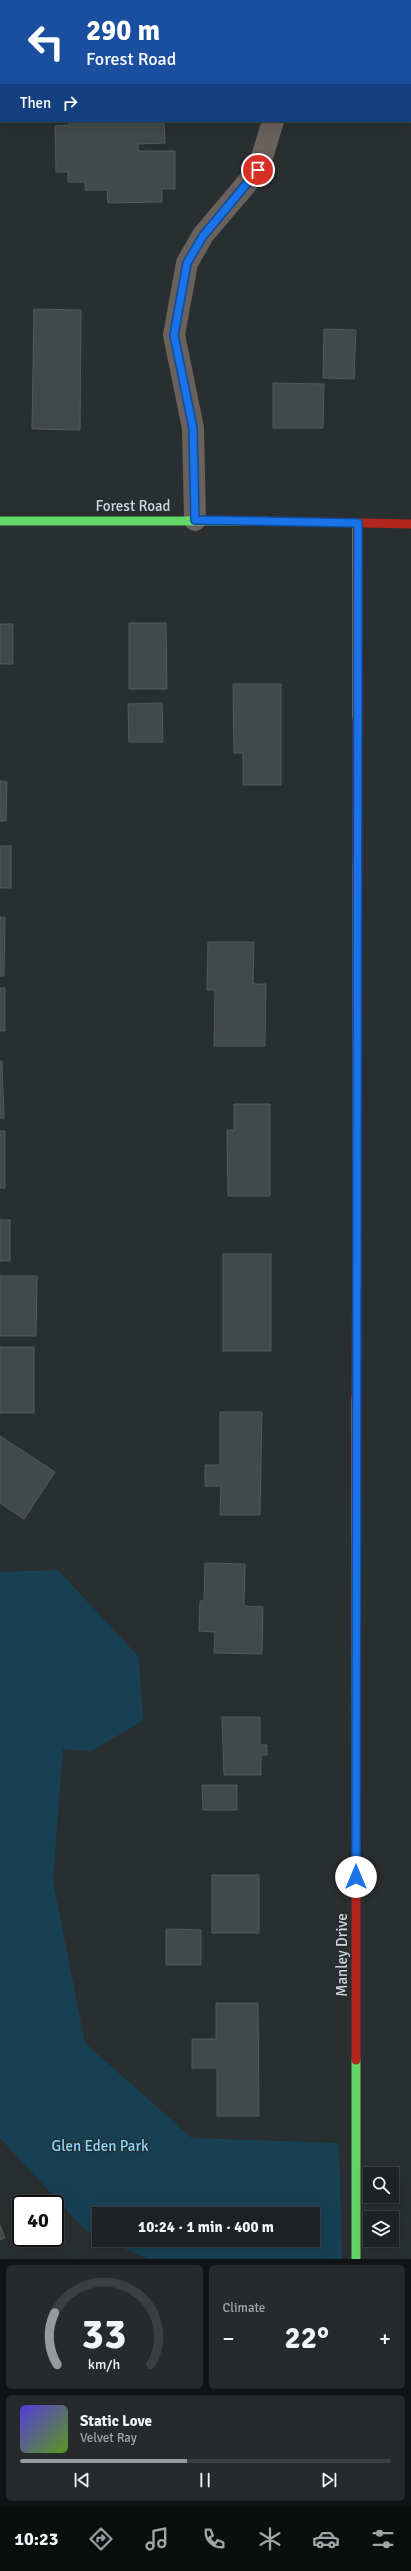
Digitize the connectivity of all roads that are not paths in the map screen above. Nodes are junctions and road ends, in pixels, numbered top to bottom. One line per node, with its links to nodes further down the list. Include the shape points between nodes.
1 (273, 122): 2 (street, via 258,170 203,236 187,263 174,335 193,428)
2 (195, 520): 3 (street, Forest Road); 4 (street, Forest Road)
3 (0, 521)
4 (358, 523): 5 (street, Forest Road); 6 (street, Manley Drive)
5 (411, 524)
6 (356, 2259)

